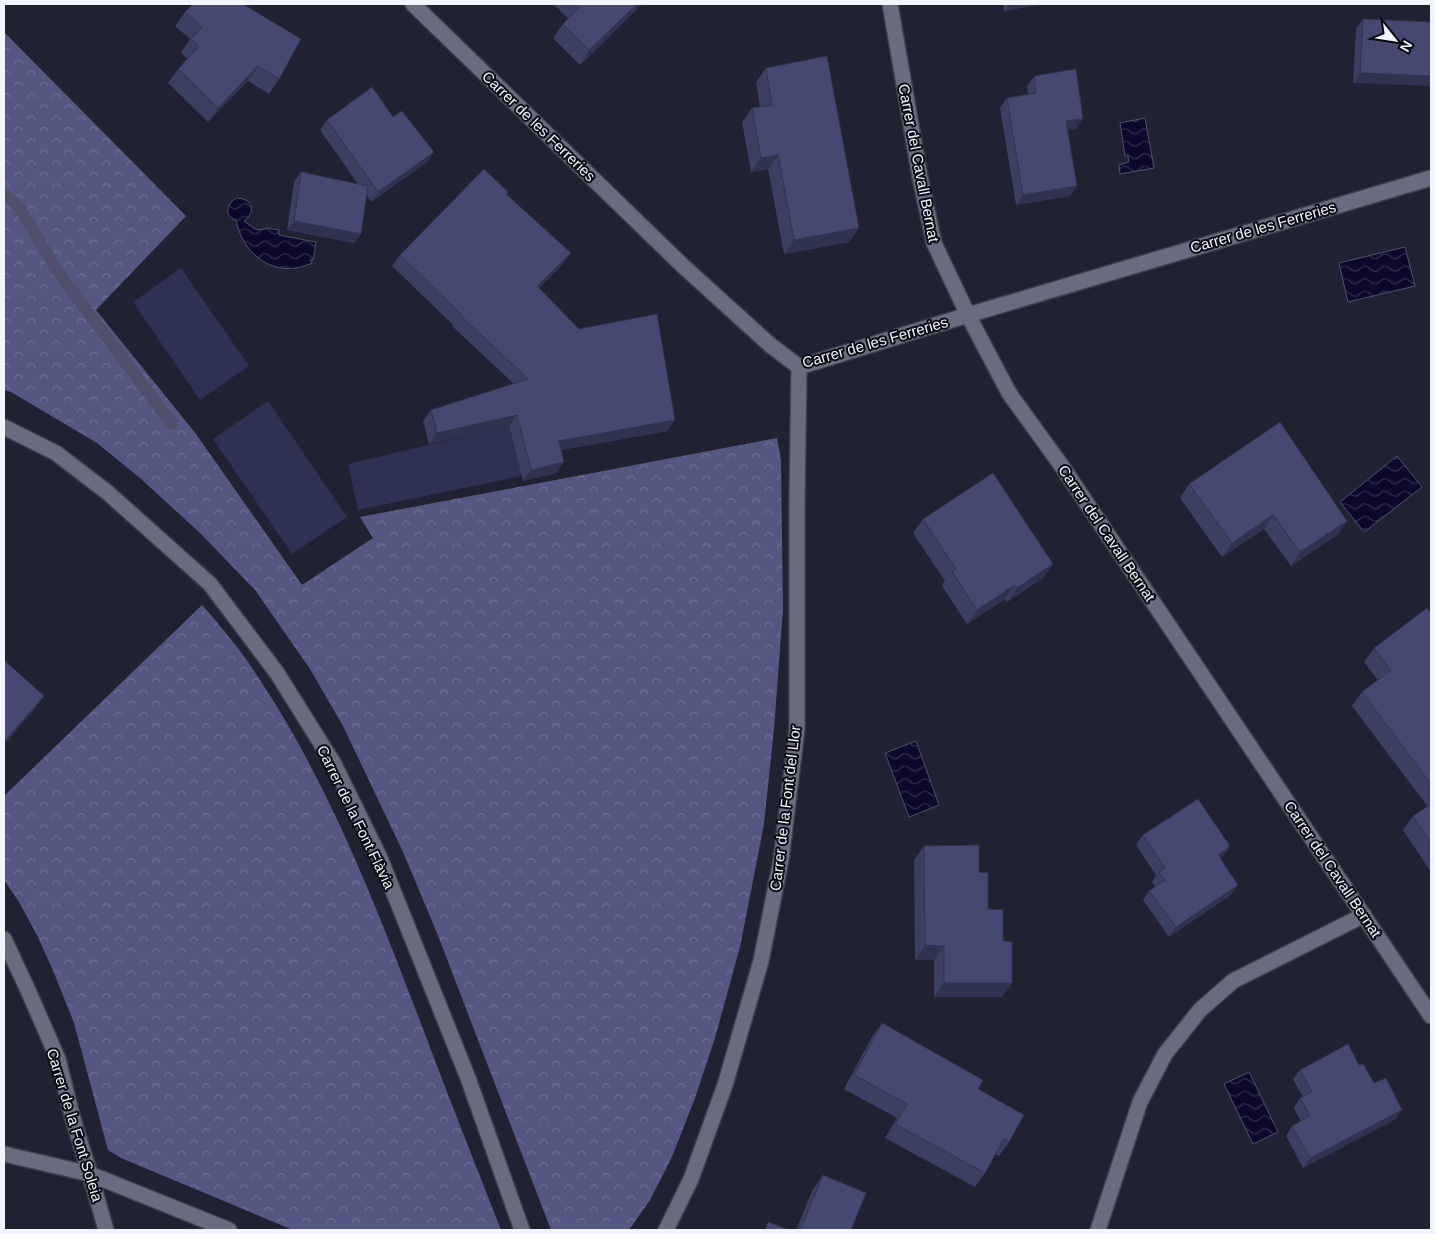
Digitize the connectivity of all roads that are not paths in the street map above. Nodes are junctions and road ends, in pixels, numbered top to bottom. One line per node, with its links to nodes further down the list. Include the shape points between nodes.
1 (413, 4): 5 (street, Carrer de les Ferreries, via 683,266)
2 (890, 4): 4 (street, Carrer del Cavall Bernat, via 934,243)
3 (1431, 178): 4 (street, Carrer de les Ferreries)
4 (968, 315): 5 (street, Carrer de les Ferreries); 7 (street, Carrer del Cavall Bernat, via 1009,393)
5 (800, 368): 15 (street, Carrer de la Font del Llor, via 797,729 781,860 761,960 725,1085 690,1179)
6 (4, 427): 14 (street, Carrer de la Font Flàvia, via 56,453 107,492 210,584 277,673 334,764 380,858 468,1078)
7 (1364, 915): 9 (street, Carrer del Cavall Bernat); 16 (street, via 1232,981 1200,1010 1165,1054 1140,1102)
8 (4, 939): 11 (street, Carrer de la Font Soleia, via 58,1059)
9 (1431, 1016)
10 (4, 1154): 11 (street)
11 (90, 1174): 12 (street, Carrer de la Font Soleia); 13 (street)
12 (106, 1230)
13 (229, 1230)
14 (522, 1230)
15 (666, 1230)
16 (1098, 1230)

